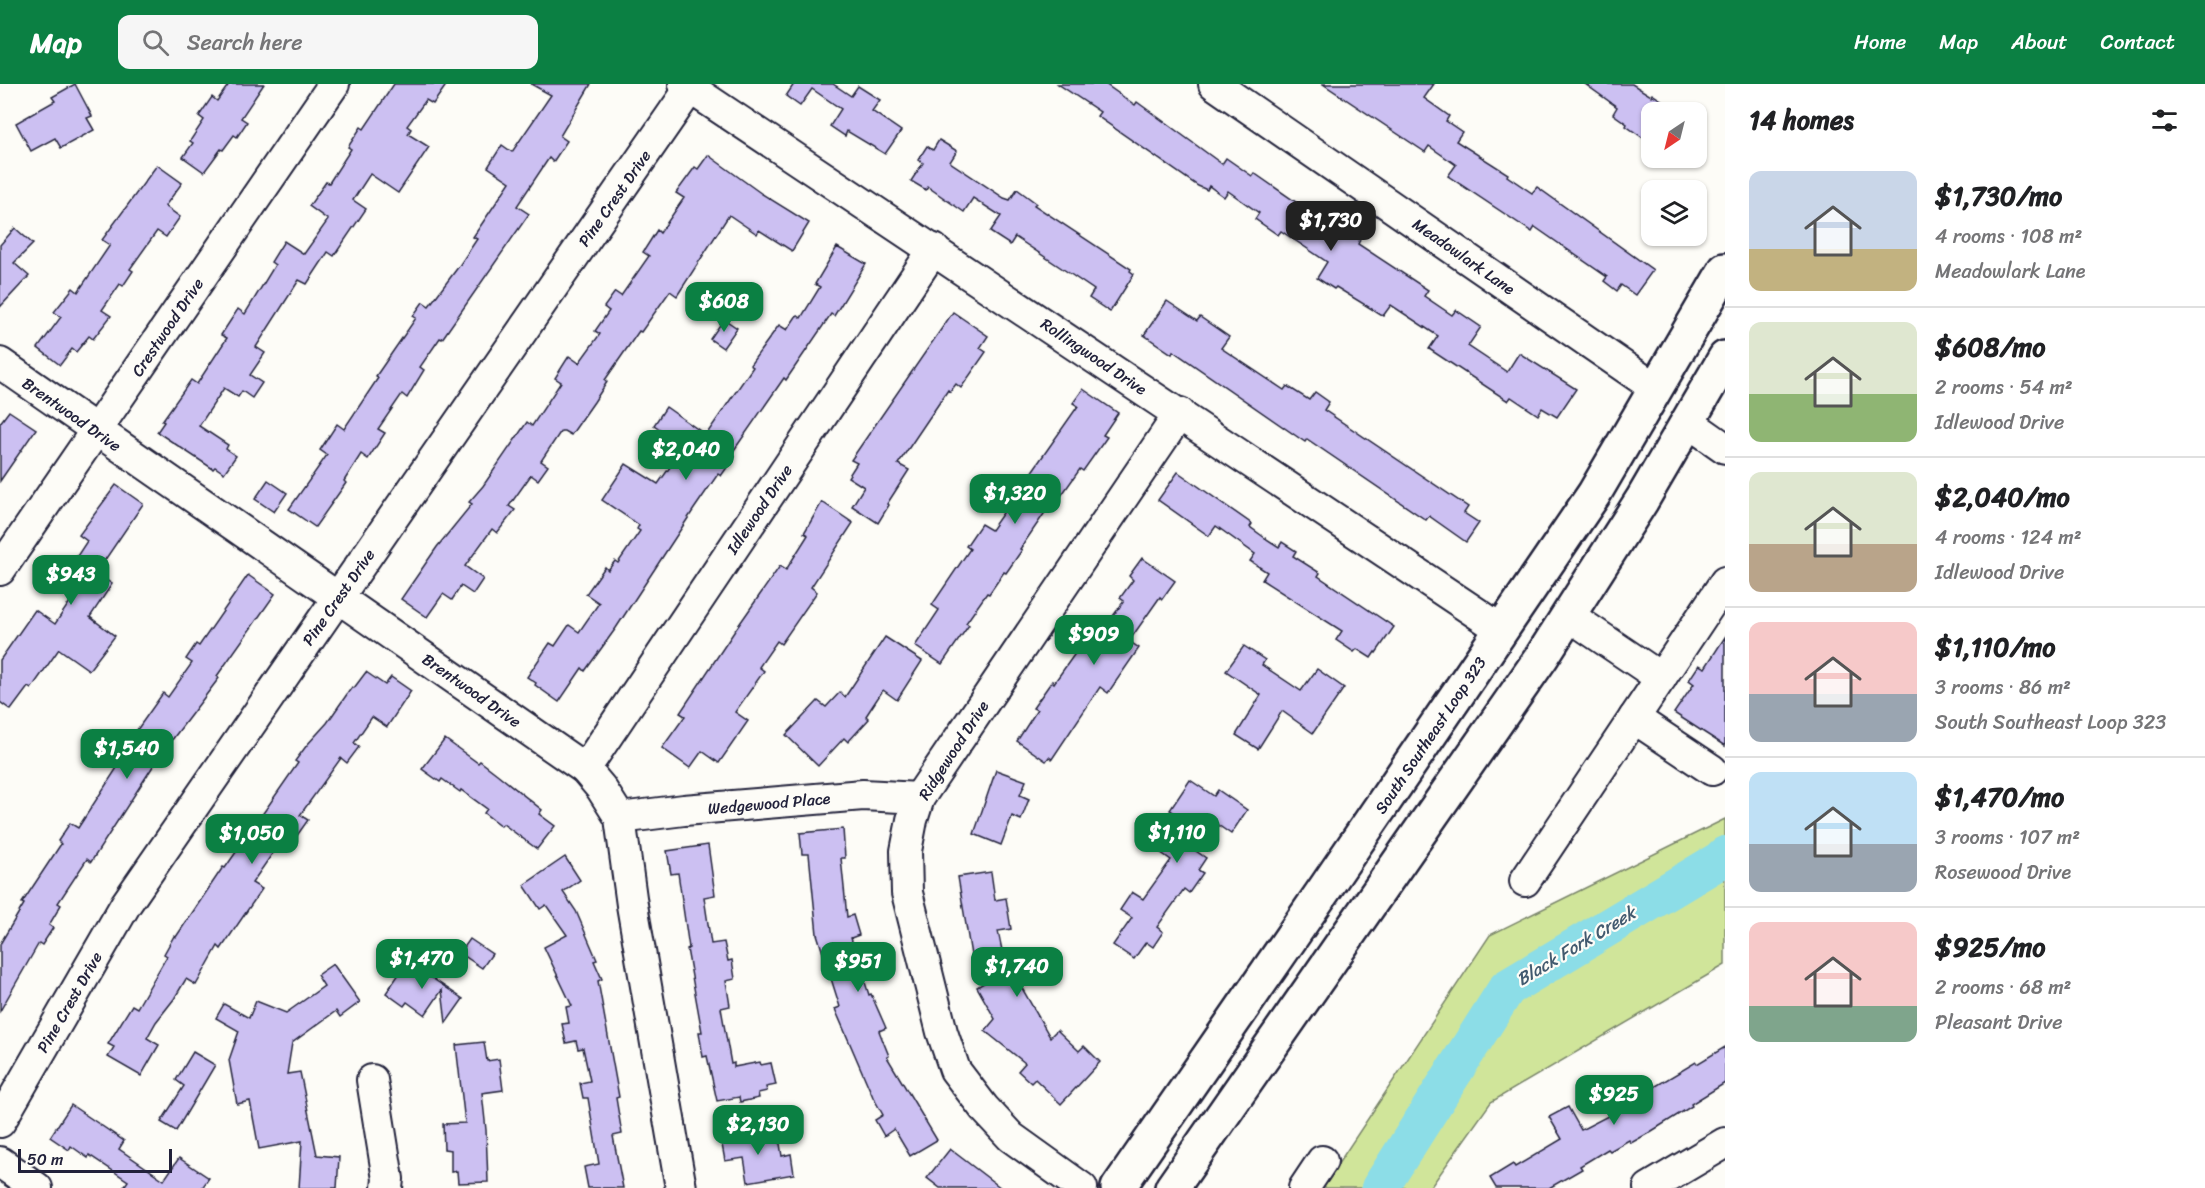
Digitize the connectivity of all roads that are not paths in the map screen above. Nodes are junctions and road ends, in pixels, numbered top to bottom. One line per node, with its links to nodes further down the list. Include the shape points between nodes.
1 (334, 84): 11 (street, Crestwood Drive)
2 (1214, 84): 8 (street, Meadowlark Lane)
3 (689, 85): 4 (street, Rollingwood Drive); 15 (street, Pine Crest Drive)
4 (934, 249): 9 (street, Rollingwood Drive); 20 (street, Idlewood Drive)
5 (1725, 270): 8 (highway, South Southeast Loop 323)
6 (1725, 358): 10 (highway)
7 (0, 363): 11 (street, Brentwood Drive)
8 (1655, 388): 17 (highway, South Southeast Loop 323, via 1594,494)
9 (1180, 413): 17 (street, Rollingwood Drive); 22 (street, Ridgewood Drive)
10 (1688, 422): 12 (street); 16 (highway)
11 (96, 431): 13 (street, Crestwood Drive); 15 (street, Brentwood Drive)
12 (1725, 448)
13 (0, 570)
14 (1725, 582): 18 (street)
15 (338, 597): 20 (street, Brentwood Drive); 26 (street, Pine Crest Drive, via 126,904)
16 (1568, 615): 18 (street); 35 (highway)
17 (1502, 630): 34 (highway, South Southeast Loop 323)
18 (1661, 678): 19 (street)
19 (1634, 718): 21 (street); 24 (street)
20 (585, 769): 23 (street, Brentwood Drive)
21 (1712, 770)
22 (919, 798): 23 (street, Wedgewood Place, via 864,795); 33 (street, Ridgewood Drive, via 906,851 907,893 955,1070 1011,1137)
23 (620, 818): 32 (street, Brentwood Drive)
24 (1526, 881)
25 (372, 1080): 31 (street)
26 (0, 1122)
27 (1725, 1143): 37 (street)
28 (1322, 1161): 36 (street)
29 (0, 1162): 30 (street)
30 (37, 1188)
31 (387, 1188)
32 (681, 1188)
33 (1082, 1188)
34 (1118, 1188)
35 (1172, 1188)
36 (1304, 1188)
37 (1649, 1188)

